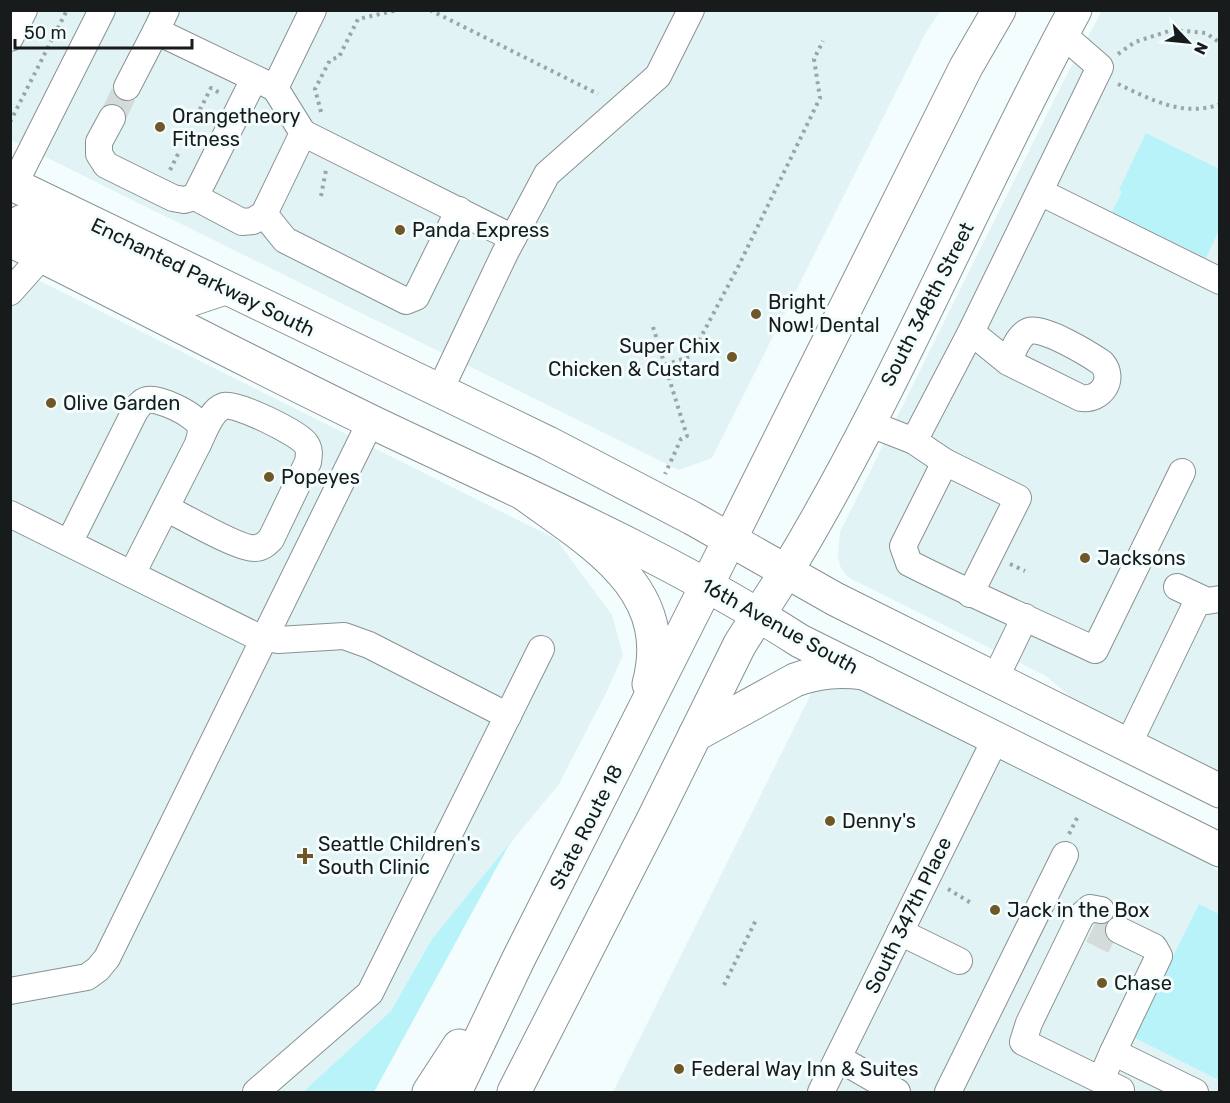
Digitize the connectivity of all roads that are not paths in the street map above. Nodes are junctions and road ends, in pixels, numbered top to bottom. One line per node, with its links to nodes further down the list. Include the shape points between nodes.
1 (24, 10): 8 (street)
2 (102, 10): 13 (street)
3 (313, 10): 9 (street)
4 (691, 10): 19 (street, via 658,76 547,174)
5 (999, 10): 39 (main road, via 966,67)
6 (161, 21): 9 (street); 10 (street)
7 (1068, 22): 14 (street, via 1100,67); 30 (main road, South 348th Street)
8 (10, 38)
9 (264, 83): 12 (street); 15 (street)
10 (127, 87)
11 (112, 118): 15 (street, via 99,142 99,153 106,165 173,198)
12 (313, 124): 16 (street); 17 (street)
13 (12, 184): 23 (main road, Enchanted Parkway South)
14 (1040, 192): 22 (street); 25 (street)
15 (195, 197): 17 (street, via 242,222)
16 (459, 210): 17 (street, via 417,297 406,301 285,240); 19 (street)
17 (264, 214)
18 (10, 228): 23 (main road, via 23,221 117,268 192,299)
19 (513, 238): 28 (street)
20 (10, 240): 21 (main road)
21 (42, 255): 24 (street); 29 (main road)
22 (1220, 281)
23 (225, 288): 27 (main road, Enchanted Parkway South)
24 (10, 292)
25 (971, 332): 26 (street); 31 (street)
26 (1008, 362)
27 (396, 370): 28 (main road, 16th Avenue South)
28 (440, 390): 39 (main road, 16th Avenue South, via 548,443)
29 (371, 421): 35 (main road, 16th Avenue South); 45 (street)
30 (868, 423): 31 (street); 41 (main road, South 348th Street)
31 (914, 441): 33 (street)
32 (198, 444): 36 (street); 36 (street, via 216,411 231,405 296,435 310,453 271,539 258,549 243,546); 38 (street, via 200,427 192,416 158,400 141,403)
33 (945, 462): 42 (street, via 903,546 909,563); 42 (street, via 1018,498)
34 (1182, 472): 44 (street, via 1095,650)
35 (524, 494): 39 (main road, 16th Avenue South); 50 (main road, via 603,554 642,599 654,643 653,669)
36 (166, 507): 40 (street)
37 (10, 514): 38 (street)
38 (69, 543): 40 (street)
39 (718, 562): 41 (main road, 16th Avenue South); 41 (main road, 16th Avenue South); 50 (main road, State Route 18)
40 (132, 574): 45 (street)
41 (773, 594): 47 (main road, 16th Avenue South, via 800,641); 48 (main road, 16th Avenue South, via 826,594); 51 (main road, via 740,644)
42 (970, 594): 44 (street)
43 (1199, 594): 53 (street)
44 (1025, 616): 48 (street)
45 (264, 639): 49 (street, via 344,636); 60 (street, via 107,958 87,977)
46 (541, 649): 49 (street)
47 (865, 673): 51 (main road, via 843,670 811,674); 52 (main road, 16th Avenue South)
48 (995, 679): 53 (main road, 16th Avenue South)
49 (508, 716): 64 (street, via 370,993)
50 (637, 725): 58 (main road, State Route 18)
51 (695, 735): 67 (main road)
52 (996, 738): 55 (main road, 16th Avenue South); 57 (street, South 347th Place)
53 (1128, 745): 54 (main road, 16th Avenue South)
54 (1220, 791)
55 (1220, 850)
56 (1065, 855): 70 (street)
57 (900, 932): 59 (street); 62 (street, South 347th Place)
58 (518, 960): 65 (main road); 66 (main road, State Route 18)
59 (959, 961)
60 (10, 992)
61 (1113, 1052): 63 (street); 63 (street, via 1159,956 1154,947 1103,926 1029,1023 1023,1042); 71 (street)
62 (838, 1059): 68 (street, South 347th Place); 69 (street)
63 (1110, 1086)
64 (256, 1092)
65 (429, 1092)
66 (455, 1092)
67 (514, 1092)
68 (821, 1092)
69 (896, 1092)
70 (948, 1092)
71 (1195, 1092)

